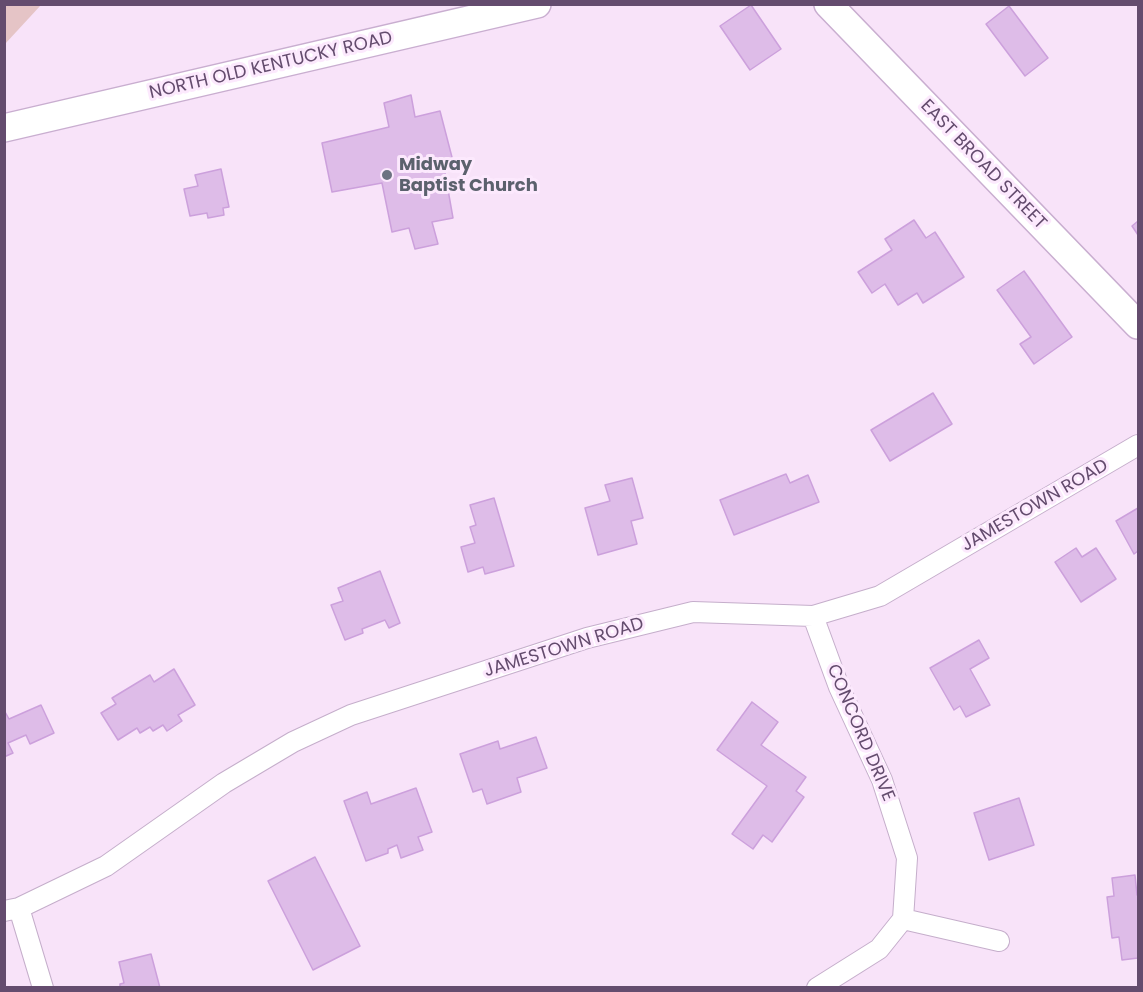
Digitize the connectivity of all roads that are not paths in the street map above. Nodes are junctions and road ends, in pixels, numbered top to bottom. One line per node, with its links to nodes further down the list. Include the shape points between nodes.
1 (537, 4): 3 (street, NORTH OLD KENTUCKY ROAD)
2 (828, 4): 4 (street, EAST BROAD STREET)
3 (4, 128)
4 (1138, 325)
5 (1138, 446): 6 (street, JAMESTOWN ROAD, via 880,596)
6 (813, 616): 7 (street, JAMESTOWN ROAD, via 693,612 587,638 351,716 293,742 224,783 106,866); 8 (street, CONCORD DRIVE, via 839,687 882,780 908,858)
7 (12, 910): 10 (street)
8 (903, 919): 9 (street); 11 (street, via 879,949)
9 (999, 941)
10 (43, 987)
11 (817, 987)

